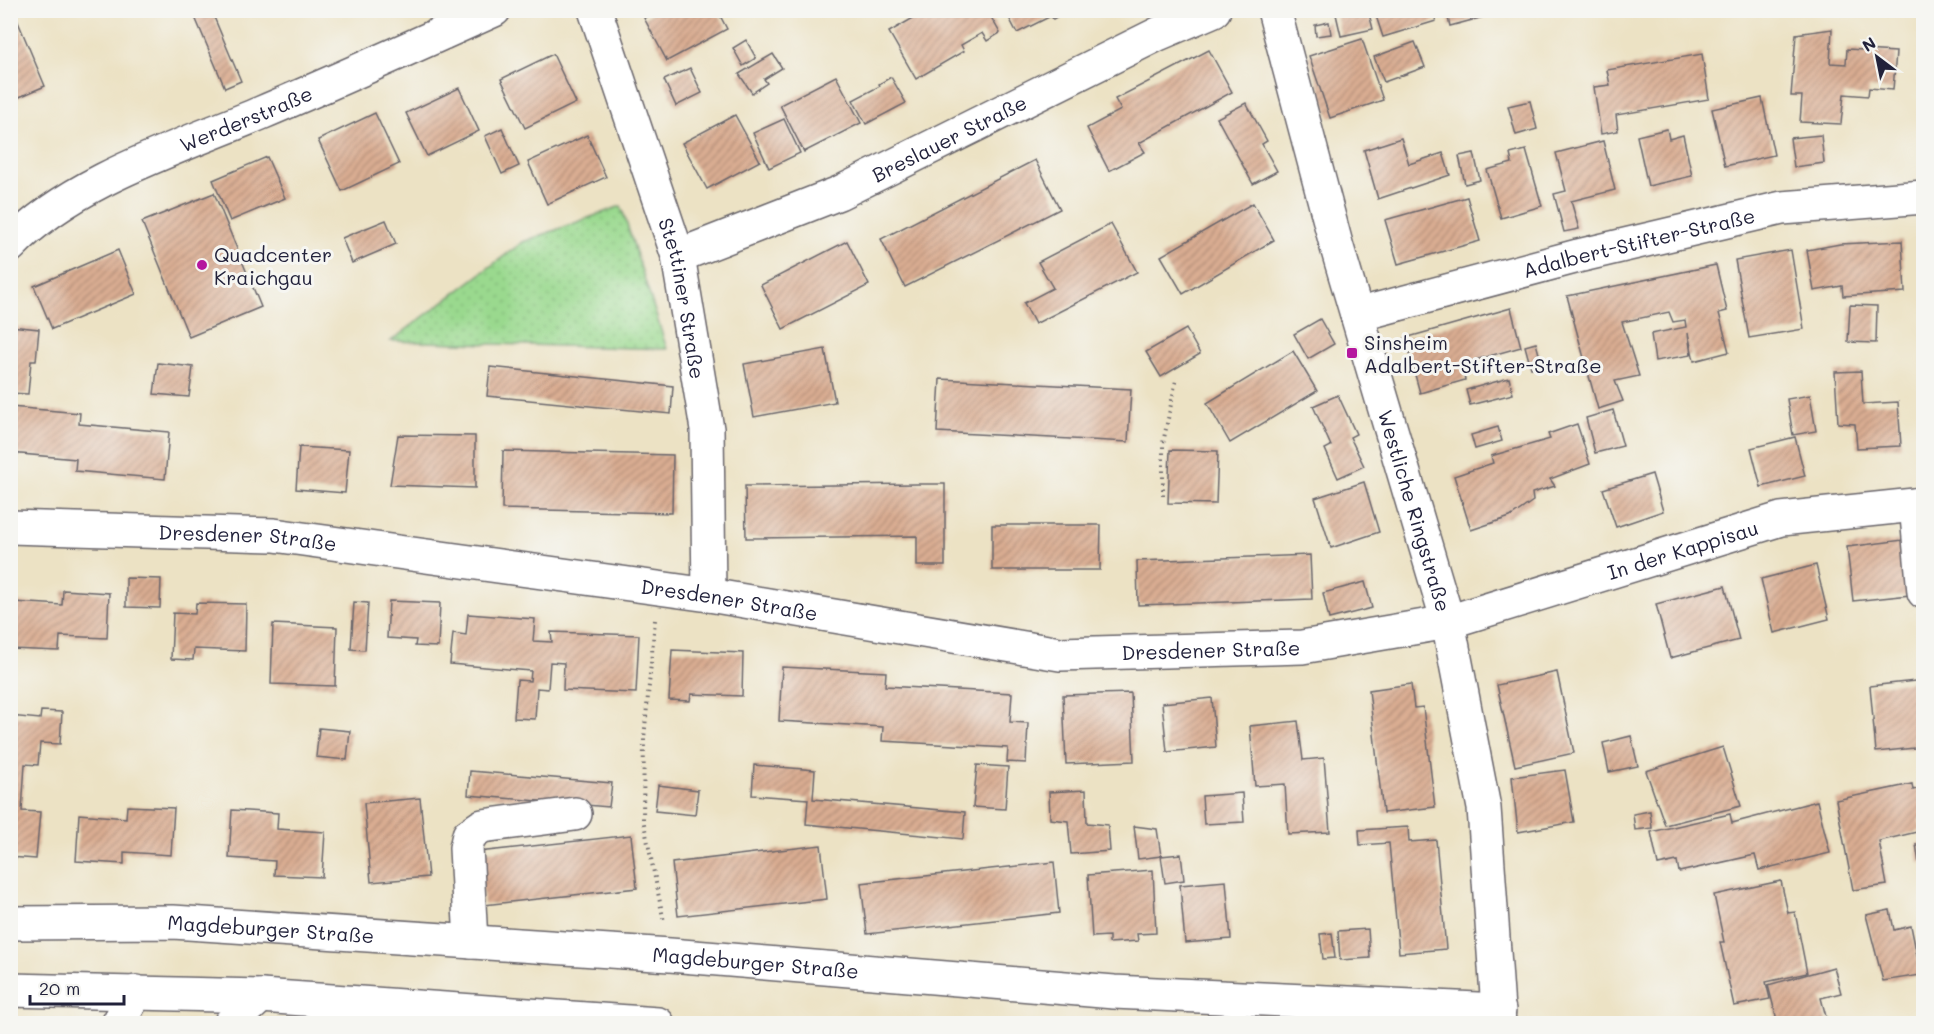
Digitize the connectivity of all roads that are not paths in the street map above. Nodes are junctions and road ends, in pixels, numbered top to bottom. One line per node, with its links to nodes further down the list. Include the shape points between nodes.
1 (494, 10): 6 (main road, Werderstraße, via 104,178 28,227)
2 (595, 10): 7 (main road, Stettiner Straße)
3 (1214, 10): 7 (main road, Breslauer Straße, via 839,193)
4 (1274, 10): 8 (main road, Westliche Ringstraße)
5 (1923, 197): 8 (main road, Adalbert-Stifter-Straße, via 1782,208 1578,256)
6 (10, 246)
7 (678, 256): 12 (main road, Stettiner Straße, via 707,429)
8 (1357, 315): 13 (main road, Westliche Ringstraße)
9 (1920, 504): 11 (main road); 13 (main road, In der Kappisau, via 1781,519)
10 (10, 527): 12 (main road, Dresdener Straße, via 274,535)
11 (1923, 591)
12 (709, 596): 13 (main road, Dresdener Straße, via 1060,654 1302,647)
13 (1448, 622): 20 (main road, Westliche Ringstraße, via 1484,808)
14 (575, 814): 16 (main road, via 482,826 469,835 466,848)
15 (10, 923): 16 (main road, Magdeburger Straße, via 173,922)
16 (471, 942): 20 (main road, Magdeburger Straße, via 1114,992)
17 (10, 990): 18 (main road)
18 (136, 992): 19 (main road); 21 (main road); 22 (main road)
19 (261, 996): 23 (main road); 24 (main road)
20 (1499, 1017)
21 (118, 1023)
22 (148, 1023)
23 (230, 1023)
24 (658, 1023)

